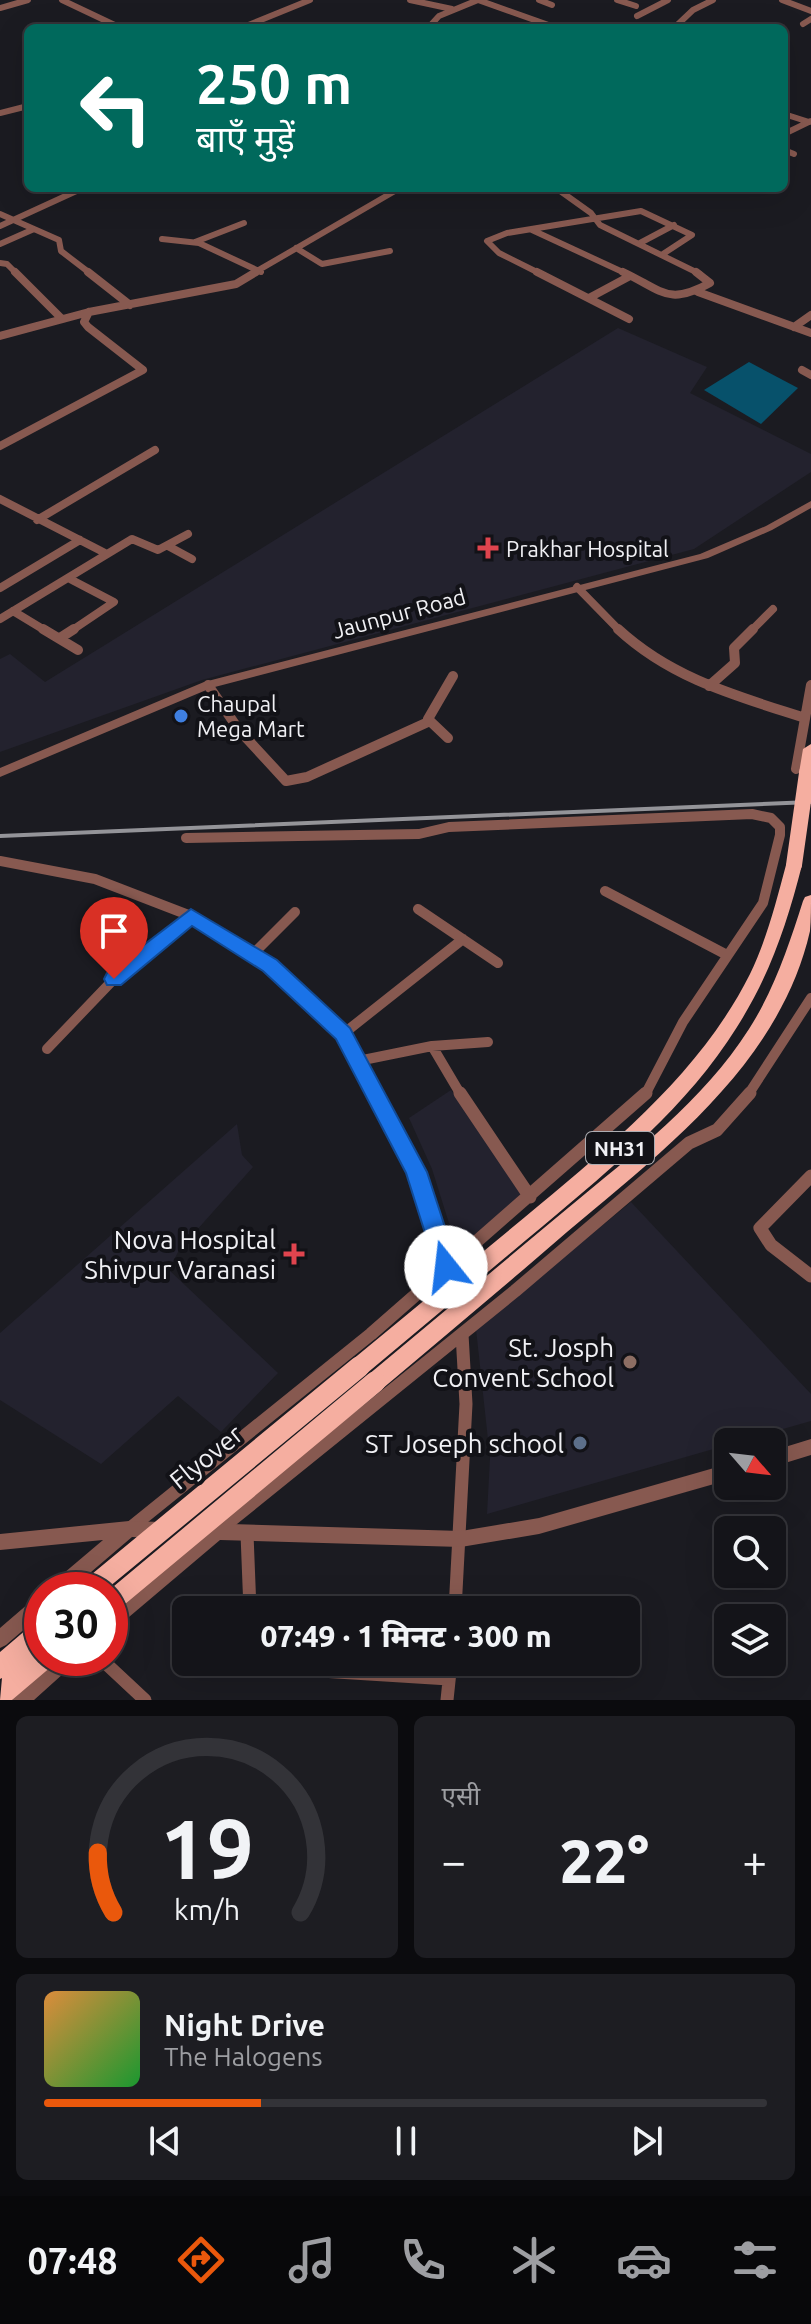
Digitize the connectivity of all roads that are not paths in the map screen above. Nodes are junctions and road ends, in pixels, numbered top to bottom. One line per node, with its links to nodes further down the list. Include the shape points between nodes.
1 (28, 0): 15 (street)
2 (62, 0): 20 (street)
3 (310, 0): 21 (street)
4 (410, 0): 16 (street)
5 (478, 0): 16 (street); 23 (street)
6 (539, 0): 12 (street)
7 (617, 0): 14 (street)
8 (668, 0): 18 (street)
9 (713, 0): 24 (street)
10 (782, 0): 13 (street)
11 (811, 3): 13 (street)
12 (552, 5)
13 (795, 5): 17 (street)
14 (636, 6)
15 (0, 8)
16 (454, 10): 22 (street)
17 (811, 11)
18 (637, 16)
19 (811, 19): 25 (street)
20 (112, 24)
21 (251, 24)
22 (432, 24)
23 (546, 24)
24 (678, 24)
25 (803, 24)
26 (24, 107): 27 (street)
27 (0, 113)
28 (788, 115): 29 (street)
29 (810, 122): 30 (street)
30 (788, 132)
31 (788, 152): 32 (street)
32 (794, 154)
33 (73, 192): 38 (street)
34 (393, 192): 48 (street)
35 (561, 192): 37 (street)
36 (0, 214): 38 (street)
37 (595, 219): 40 (street, via 641,211); 43 (street); 46 (street)
38 (14, 220): 41 (street); 42 (street)
39 (244, 223): 45 (street)
40 (674, 225): 46 (street); 50 (street, via 692,235)
41 (0, 226)
42 (34, 229): 47 (street); 56 (street, via 59,240 61,251)
43 (530, 229): 53 (street); 55 (street, via 486,243)
44 (162, 239): 45 (street)
45 (195, 242): 52 (street)
46 (640, 243): 50 (street)
47 (0, 244)
48 (296, 248): 49 (street, via 322,264); 52 (street)
49 (390, 251)
50 (663, 254): 54 (street, via 707,278 710,283)
51 (0, 263): 59 (street)
52 (261, 272): 56 (street, via 215,289)
53 (630, 276): 54 (street, via 675,297); 55 (street)
54 (698, 292): 61 (street)
55 (589, 298): 60 (street)
56 (130, 305): 57 (street)
57 (89, 312): 59 (street); 66 (street, via 84,322 88,327 143,370)
58 (811, 315): 61 (street)
59 (62, 319): 63 (street)
60 (629, 319)
61 (794, 327): 62 (street)
62 (811, 333)
63 (0, 336)
64 (802, 370): 65 (street)
65 (811, 375)
66 (0, 446)
67 (155, 450): 70 (street)
68 (0, 499): 70 (street)
69 (811, 504): 77 (street, Jaunpur Road, via 704,556)
70 (37, 520): 72 (street)
71 (188, 534): 73 (street)
72 (80, 540): 74 (street); 78 (street)
73 (168, 546): 74 (street, via 158,550 132,539); 75 (street)
74 (107, 554): 76 (street)
75 (192, 559)
76 (70, 579): 80 (street); 82 (street, via 114,602)
77 (577, 587): 85 (street, Jaunpur Road); 87 (street, via 646,652)
78 (0, 588)
79 (773, 609): 87 (street, via 734,648 735,663)
80 (13, 611): 81 (street); 82 (street)
81 (0, 619)
82 (60, 638): 83 (street)
83 (78, 650)
84 (453, 676): 89 (street)
85 (208, 685): 89 (street, via 239,730 286,781 307,777); 93 (street, Jaunpur Road)
86 (811, 685): 88 (street)
87 (709, 686): 88 (street)
88 (805, 718): 92 (street)
89 (428, 722): 90 (street)
90 (448, 738)
91 (811, 749): 92 (highway, NH31)
92 (801, 771): 116 (highway, NH31, bridge, via 794,865 781,926 765,965 715,1049 680,1091)
93 (0, 773)
94 (186, 838): 103 (street, via 419,834 449,827 593,818 761,815 780,827 767,891)
95 (0, 861): 100 (street, via 95,879)
96 (605, 891): 103 (street)
97 (811, 901): 116 (highway, NH31, via 779,989 756,1034 682,1119 615,1181)
98 (418, 909): 101 (street)
99 (295, 912): 102 (street)
100 (191, 916): 102 (street); 109 (street, via 114,979)
101 (463, 939): 104 (street); 106 (street)
102 (253, 954): 106 (street)
103 (727, 955): 112 (street, via 683,1022 644,1097)
104 (498, 963)
105 (811, 998): 115 (street, via 758,1084 717,1130 689,1143)
106 (343, 1034): 110 (street)
107 (488, 1042): 108 (street)
108 (432, 1046): 110 (street); 112 (street)
109 (47, 1049)
110 (358, 1061): 113 (street, via 416,1172)
111 (811, 1176): 114 (street, via 760,1228 771,1245)
112 (530, 1197): 113 (street)
113 (446, 1267): 120 (street)
114 (811, 1276)
115 (462, 1334): 121 (street); 123 (street, via 466,1404)
116 (367, 1375): 126 (highway, Flyover / NH31, bridge); 127 (highway, NH31, bridge)
117 (811, 1447): 118 (street)
118 (786, 1455)
119 (714, 1476): 123 (street, via 552,1523)
120 (129, 1529): 121 (street); 124 (street); 125 (street)
121 (217, 1532): 122 (street); 130 (street)
122 (247, 1534): 123 (street); 128 (street)
123 (461, 1539): 129 (street)
124 (0, 1542)
125 (78, 1572)
126 (112, 1572)
127 (128, 1587)
128 (249, 1596)
129 (456, 1596)
130 (128, 1607)
131 (24, 1618): 132 (street)
132 (0, 1639)
133 (24, 1646): 134 (highway)
134 (0, 1667)
135 (24, 1675): 141 (highway)
136 (48, 1676): 142 (street)
137 (119, 1676): 143 (street)
138 (401, 1676): 140 (street)
139 (449, 1676): 140 (street)
140 (449, 1679): 144 (street)
141 (0, 1695)
142 (21, 1700)
143 (145, 1700)
144 (447, 1700)

